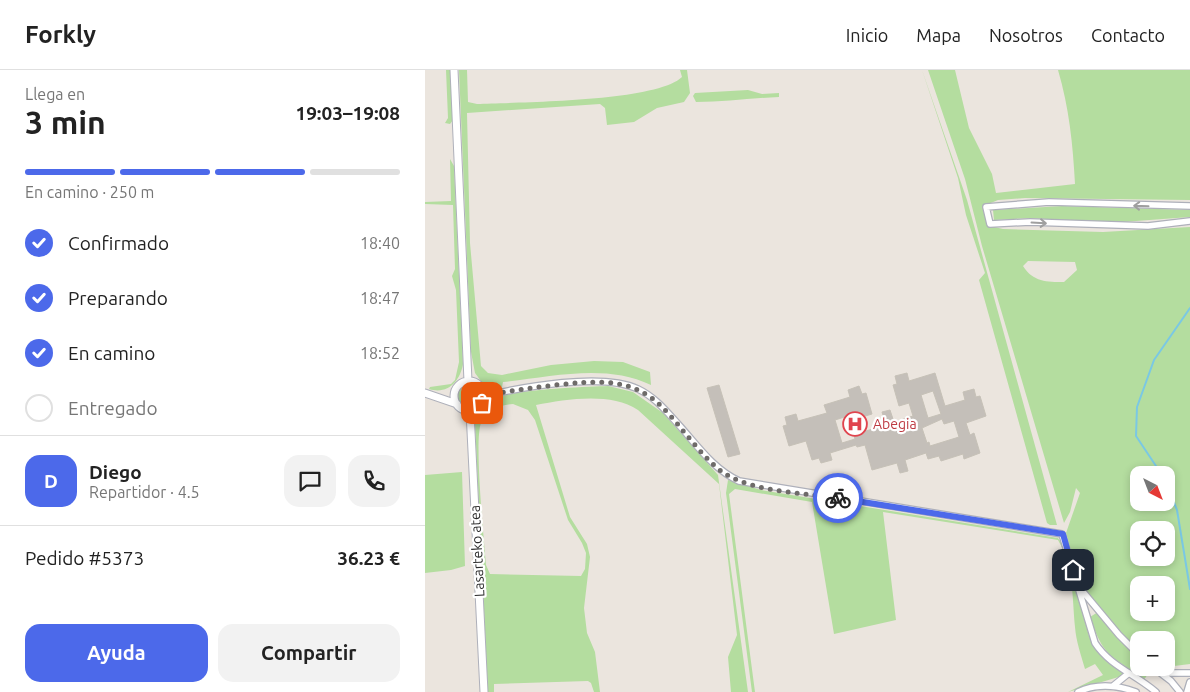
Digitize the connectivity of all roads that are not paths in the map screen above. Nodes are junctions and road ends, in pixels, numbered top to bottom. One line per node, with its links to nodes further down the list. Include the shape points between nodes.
1 (454, 70): 4 (street)
2 (1190, 206): 3 (street, one-way to 3, via 1049,202 986,207 990,224 1030,222 1148,226)
3 (1190, 221)
4 (468, 381): 5 (street); 8 (street, via 478,384)
5 (457, 388): 7 (street); 9 (street, via 454,397)
6 (425, 393): 7 (street)
7 (437, 395): 9 (street)
8 (484, 396): 10 (street, via 480,406); 11 (street, via 595,381 631,386 657,402 714,465 739,481 1063,534)
9 (457, 404): 10 (street)
10 (470, 411): 21 (street, Lasarteko atea)
11 (1077, 586): 12 (street); 13 (street)
12 (1098, 610): 13 (street); 14 (street)
13 (1087, 618): 16 (street, via 1102,654)
14 (1130, 646)
15 (1190, 673): 17 (street)
16 (1129, 674): 20 (street); 24 (street)
17 (1175, 674)
18 (1165, 676): 25 (street)
19 (1190, 682): 26 (street)
20 (1113, 686): 22 (street); 23 (street)
21 (484, 692)
22 (1078, 692)
23 (1136, 692)
24 (1156, 692)
25 (1181, 692)
26 (1187, 692)

